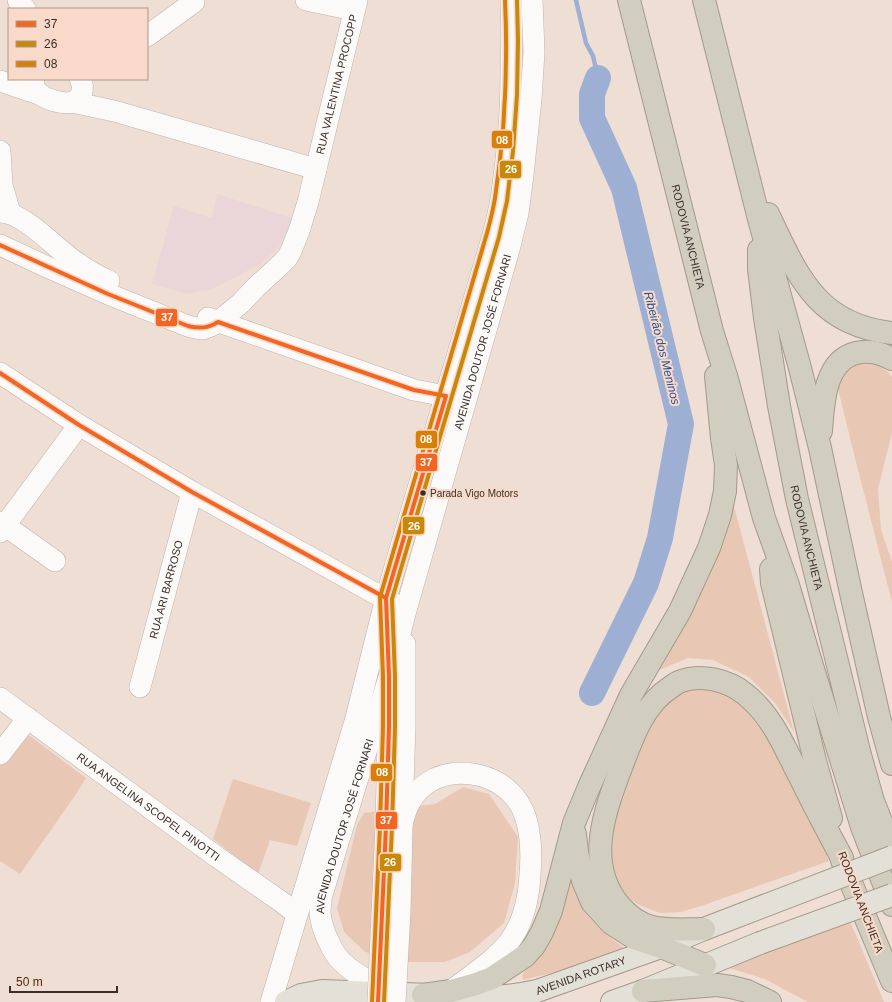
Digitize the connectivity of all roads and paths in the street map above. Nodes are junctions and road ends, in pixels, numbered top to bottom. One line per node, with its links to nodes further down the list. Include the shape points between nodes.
1 (18, 0): 9 (street)
2 (306, 0): 8 (street)
3 (510, 0): 27 (street, AVENIDA DOUTOR JOSÉ FORNARI, via 511,95 501,200)
4 (532, 0): 28 (street, AVENIDA DOUTOR JOSÉ FORNARI, via 534,60 518,212 508,255)
5 (630, 0): 23 (highway, RODOVIA ANCHIETA)
6 (704, 0): 16 (highway, RODOVIA ANCHIETA)
7 (194, 2): 10 (street)
8 (355, 5): 15 (street, RUA VALENTINA PROCOPP)
9 (24, 8)
10 (148, 35)
11 (0, 80): 13 (street)
12 (80, 86): 13 (street, via 66,103 47,98); 15 (street, via 114,111)
13 (37, 87)
14 (0, 150): 17 (street)
15 (316, 169): 20 (street, RUA VALENTINA PROCOPP, via 291,251 278,268)
16 (748, 171): 18 (highway, RODOVIA ANCHIETA); 24 (highway, via 797,271 815,296 832,311 851,322)
17 (3, 202): 21 (street, via 68,256 93,273 122,287)
18 (759, 219): 30 (highway, RODOVIA ANCHIETA); 45 (highway, RODOVIA ANCHIETA, via 759,269 765,318 797,499 860,755 873,801)
19 (0, 245): 22 (street, via 108,294 188,326 203,329)
20 (256, 287): 21 (street); 22 (street)
21 (197, 314): 22 (street)
22 (218, 322): 27 (street, via 414,390)
23 (712, 331): 32 (highway, RODOVIA ANCHIETA); 43 (highway, via 726,465 725,491 720,515 709,548 680,611 631,695)
24 (892, 333)
25 (892, 359): 30 (highway, via 878,353 863,352 849,355 840,362 827,386)
26 (0, 373): 29 (street)
27 (446, 396): 28 (street); 35 (street, AVENIDA DOUTOR JOSÉ FORNARI)
28 (466, 397): 36 (street, AVENIDA DOUTOR JOSÉ FORNARI)
29 (79, 425): 31 (street); 33 (street)
30 (820, 448): 42 (highway, RODOVIA ANCHIETA, via 879,717)
31 (192, 492): 35 (street); 38 (street, RUA ARI BARROSO)
32 (764, 518): 47 (highway, RODOVIA ANCHIETA, via 772,583 815,761); 49 (highway, RODOVIA ANCHIETA, via 788,585 862,827)
33 (2, 526): 34 (street)
34 (55, 561)
35 (386, 598): 36 (street); 37 (street, AVENIDA DOUTOR JOSÉ FORNARI); 50 (street, AVENIDA DOUTOR JOSÉ FORNARI, via 356,718)
36 (406, 610): 37 (street, AVENIDA DOUTOR JOSÉ FORNARI); 44 (street, via 405,726)
37 (389, 677): 44 (street, via 389,727); 58 (street, AVENIDA DOUTOR JOSÉ FORNARI, via 325,883 320,912 322,925 332,950 340,960)
38 (140, 687)
39 (0, 698): 40 (street, RUA ANGELINA SCOPEL PINOTTI)
40 (28, 718): 41 (street); 50 (street, RUA ANGELINA SCOPEL PINOTTI)
41 (0, 754)
42 (892, 764)
43 (574, 823): 52 (highway, via 583,881 592,902 611,923 634,938); 55 (highway, via 551,911 534,946 525,956 492,978)
44 (397, 826): 55 (street, via 410,801 421,787 437,778 455,773 482,776 500,784 520,804 527,822 531,865 528,899 523,918 508,942 487,963); 58 (street, bridge)
45 (892, 849)
46 (892, 857): 51 (main road, AVENIDA ROTARY, bridge)
47 (842, 858): 51 (highway, via 780,736 764,711 731,685 701,678 679,682 654,702 637,728 609,798 600,842 601,858 607,887 625,912 638,921 652,927 675,930); 54 (highway, RODOVIA ANCHIETA)
48 (892, 895): 53 (main road, bridge, via 760,942)
49 (892, 904)
50 (297, 914): 59 (street, AVENIDA DOUTOR JOSÉ FORNARI)
51 (704, 929): 52 (main road, AVENIDA ROTARY)
52 (661, 947): 53 (highway); 57 (main road, AVENIDA ROTARY, via 520,995)
53 (705, 965): 56 (main road)
54 (892, 981)
55 (451, 991): 57 (highway)
56 (643, 991): 61 (main road); 62 (highway, via 717,985 747,991)
57 (423, 995): 58 (main road, AVENIDA ROTARY)
58 (389, 999): 60 (main road, AVENIDA ROTARY, via 322,991 300,995)
59 (271, 1002)
60 (286, 1002)
61 (612, 1002)
62 (770, 1002)

